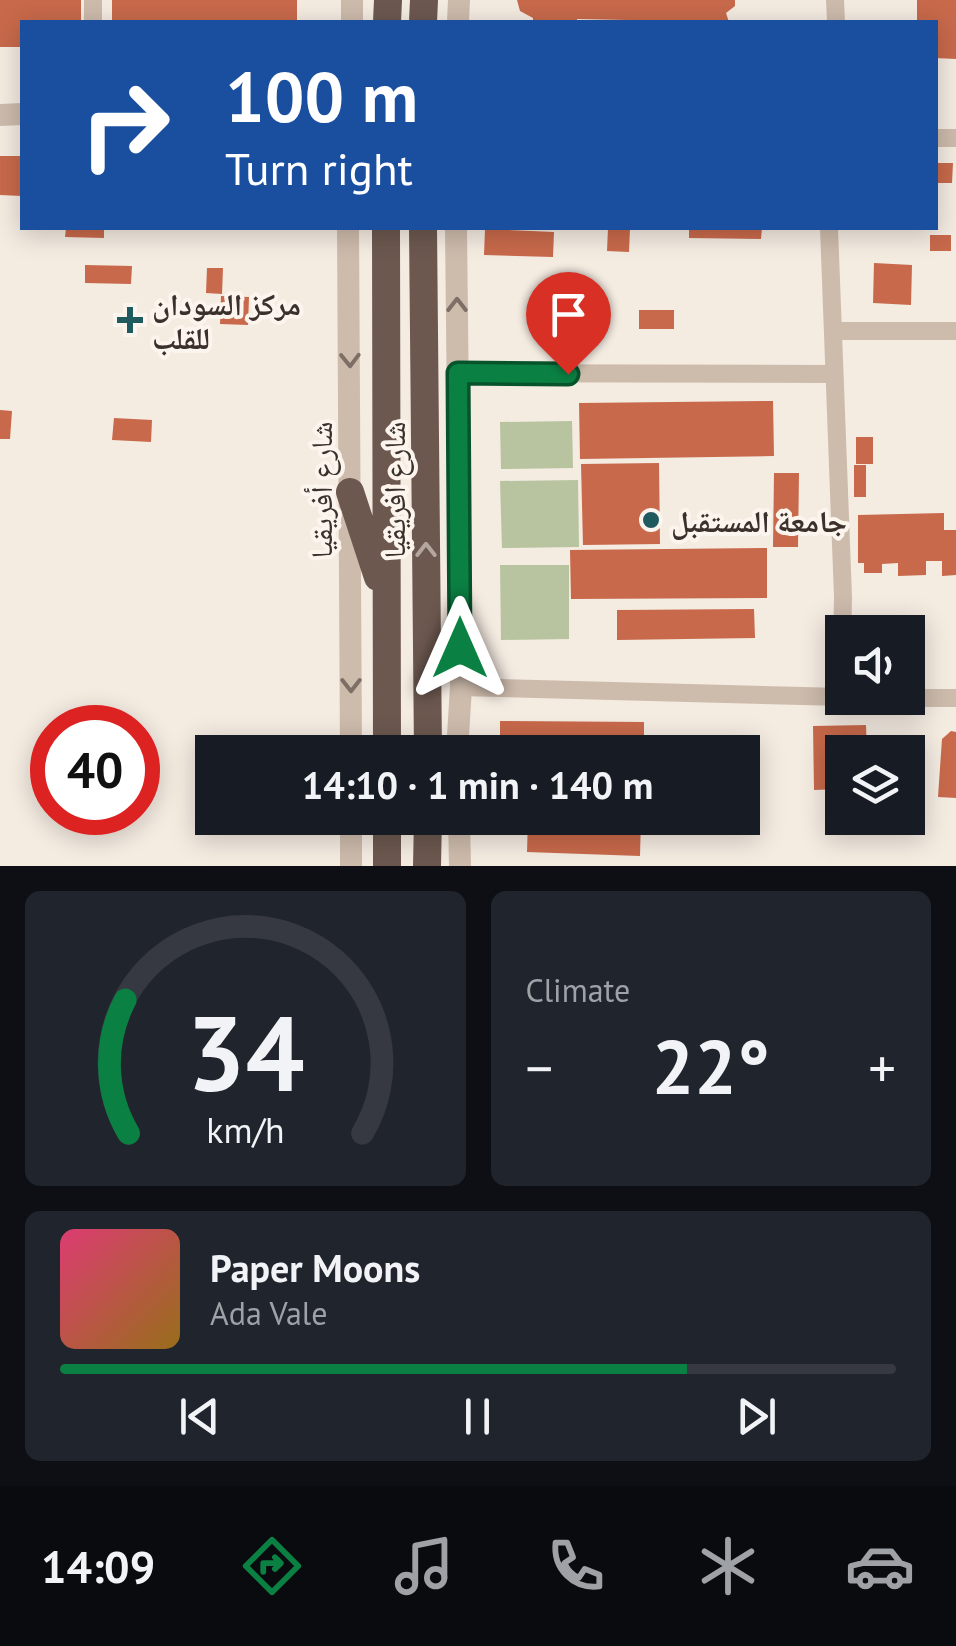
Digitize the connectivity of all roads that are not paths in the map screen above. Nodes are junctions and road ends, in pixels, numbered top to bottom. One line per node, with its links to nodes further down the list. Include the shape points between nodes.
1 (348, 230): 10 (street, شارع أفريقيا, one-way to 10)
2 (386, 230): 11 (highway, شارع افريقيا)
3 (423, 230): 19 (highway, شارع افريقيا, one-way to 3)
4 (456, 230): 8 (street, one-way to 4)
5 (829, 230): 6 (street)
6 (833, 331): 7 (street); 9 (street)
7 (956, 331)
8 (458, 373): 9 (street); 13 (street)
9 (834, 374): 12 (street)
10 (350, 492): 11 (highway); 17 (street, شارع أفريقيا, one-way to 17)
11 (386, 602): 18 (highway, شارع افريقيا)
12 (842, 615)
13 (461, 688): 14 (street); 20 (street)
14 (825, 697)
15 (925, 698): 16 (street)
16 (956, 698)
17 (351, 735)
18 (387, 735)
19 (428, 735)
20 (457, 735)
21 (351, 835): 25 (street)
22 (387, 835): 26 (highway)
23 (428, 835): 27 (highway)
24 (459, 835): 28 (street)
25 (351, 866)
26 (387, 866)
27 (427, 866)
28 (460, 866)

